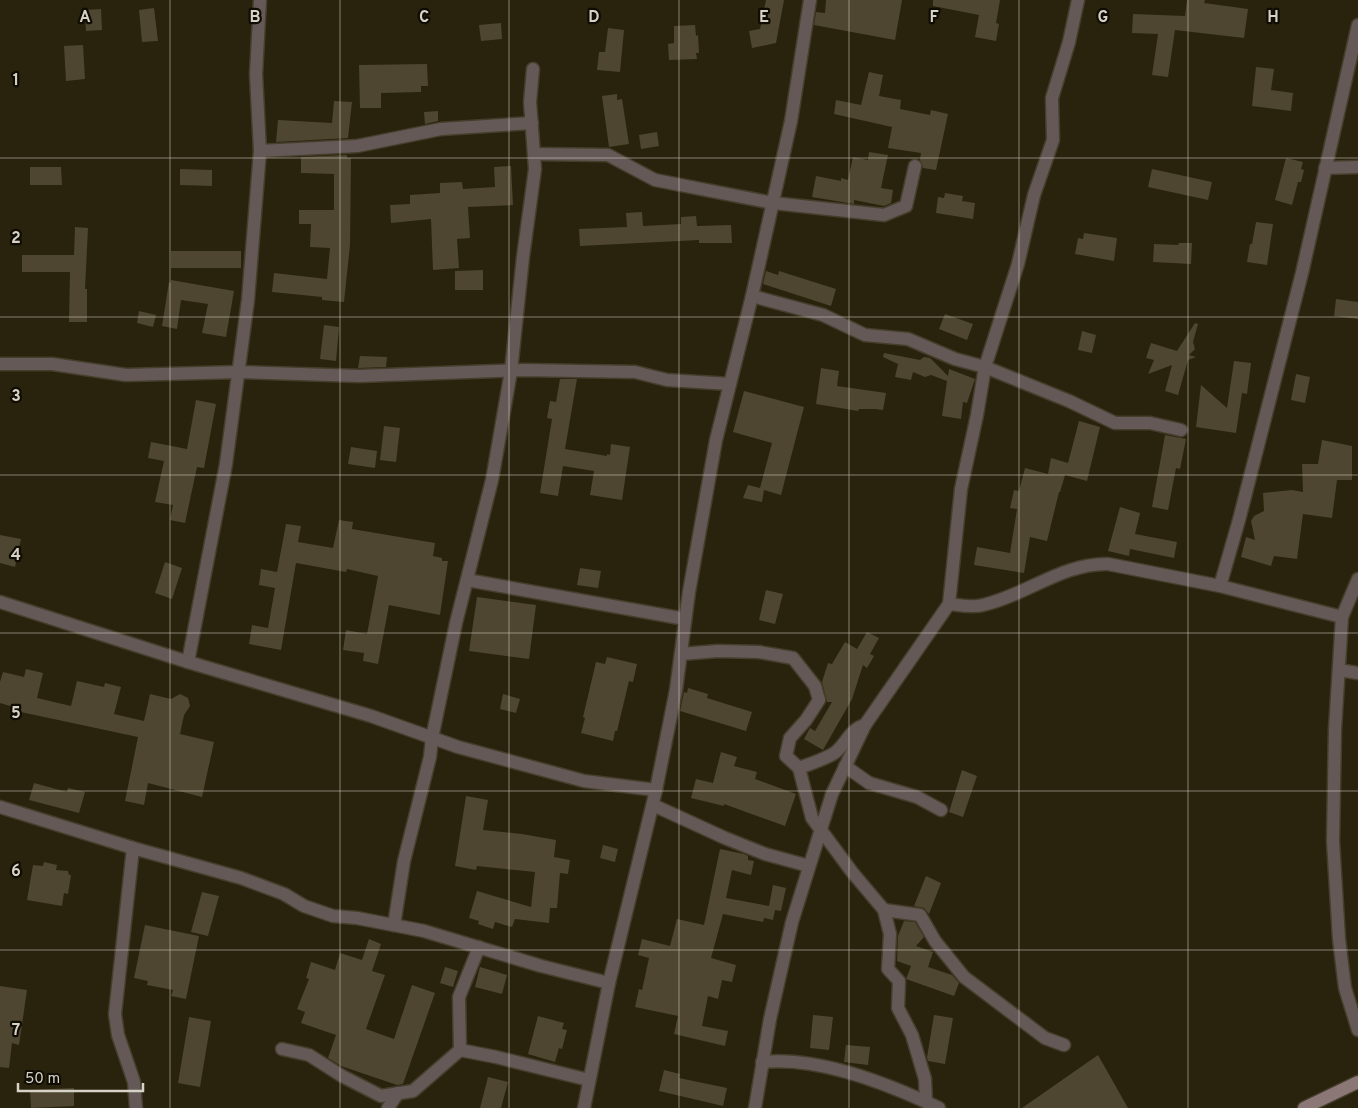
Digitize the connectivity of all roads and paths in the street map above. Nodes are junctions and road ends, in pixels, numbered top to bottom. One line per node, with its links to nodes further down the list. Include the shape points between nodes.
1 (260, 0): 7 (street, via 256,74)
2 (810, 0): 12 (street, via 791,121)
3 (1078, 0): 15 (street, via 1052,98 1053,140)
4 (1358, 25): 11 (street)
5 (533, 69): 6 (street)
6 (532, 123): 7 (street, via 441,129 357,146); 8 (street)
7 (260, 151): 17 (street)
8 (534, 154): 12 (street, via 608,155 655,180); 16 (street, via 535,169)
9 (916, 166): 12 (street, via 906,206 884,215)
10 (1358, 167): 11 (street)
11 (1325, 168): 22 (street, via 1302,273)
12 (773, 203): 13 (street)
13 (752, 296): 15 (street, via 823,315 865,335 908,339); 18 (street)
14 (0, 364): 17 (street, via 52,364 126,375)
15 (985, 368): 19 (street, via 1115,423 1150,423); 24 (street, via 961,489)
16 (511, 371): 17 (street, via 359,376); 18 (street, via 634,372 667,380); 21 (street, via 492,480)
17 (239, 372): 28 (street, via 226,464)
18 (730, 384): 26 (street, via 716,440)
19 (1181, 430)
20 (1358, 579): 25 (street)
21 (467, 580): 26 (street); 32 (street)
22 (1220, 586): 24 (street, via 1108,564 1093,564 1077,567 982,606); 25 (street)
23 (0, 602): 28 (street)
24 (948, 604): 31 (street)
25 (1342, 617): 29 (street)
26 (685, 619): 27 (street)
27 (680, 654): 34 (street, via 718,650 793,658 815,686 819,700 790,738 786,756); 35 (street)
28 (188, 662): 32 (street, via 371,716)
29 (1339, 670): 30 (street); 46 (street, via 1334,729 1333,851 1345,988)
30 (1358, 673)
31 (865, 725): 33 (street); 34 (street, via 852,732 834,753)
32 (432, 738): 35 (street, via 584,781); 43 (street, via 404,861)
33 (845, 766): 38 (street, via 869,783 917,797); 39 (street)
34 (799, 768): 39 (street, via 812,818)
35 (656, 790): 36 (street)
36 (653, 805): 41 (street, via 765,854); 45 (street)
37 (0, 807): 40 (street)
38 (941, 810)
39 (821, 828): 41 (street); 42 (street)
40 (133, 848): 43 (street, via 265,886 304,906 333,916); 55 (street, via 115,1014 118,1035 134,1082)
41 (809, 866): 50 (street, via 792,922)
42 (884, 910): 47 (street, via 920,915 935,941 964,977 1045,1038); 54 (street, via 890,934 888,969 899,981 898,1008 912,1035 926,1079)
43 (394, 925): 44 (street)
44 (479, 947): 45 (street); 49 (street, via 459,997)
45 (609, 983): 51 (street)
46 (1358, 1030)
47 (1064, 1045)
48 (282, 1049): 53 (street, via 309,1055 381,1096)
49 (460, 1050): 51 (street); 53 (street, via 413,1091)
50 (762, 1062): 54 (street, via 781,1060 855,1074); 58 (street)
51 (589, 1080): 57 (street)
52 (1358, 1082): 60 (street)
53 (398, 1093): 56 (street)
54 (926, 1102): 59 (street)
55 (136, 1108)
56 (388, 1108)
57 (584, 1108)
58 (755, 1108)
59 (939, 1108)
60 (1304, 1108)

